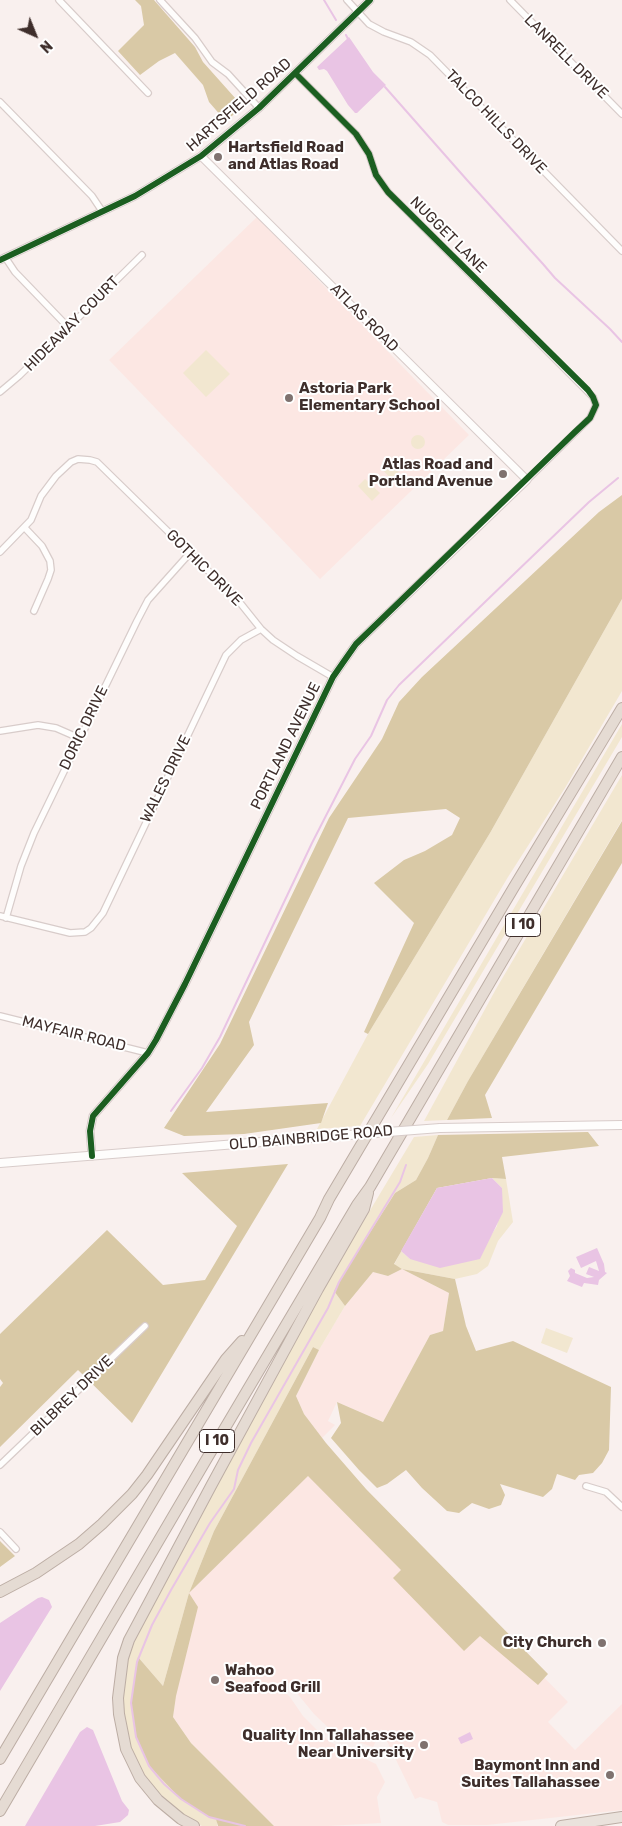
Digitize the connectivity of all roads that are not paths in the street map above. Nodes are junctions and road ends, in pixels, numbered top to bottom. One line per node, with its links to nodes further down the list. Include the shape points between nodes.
1 (59, 0): 8 (street)
2 (160, 0): 10 (street, via 212,62 228,74)
3 (347, 0): 6 (street, TALCO HILLS DRIVE)
4 (370, 0): 6 (street, HARTSFIELD ROAD)
5 (510, 0): 11 (street, LANRELL DRIVE)
6 (358, 13): 7 (street, HARTSFIELD ROAD); 14 (street, TALCO HILLS DRIVE, via 376,29 411,42 430,54)
7 (295, 73): 10 (street, HARTSFIELD ROAD); 19 (street, NUGGET LANE, via 356,134 388,192 588,390)
8 (148, 93)
9 (0, 102): 13 (street, via 92,196)
10 (259, 108): 12 (street, HARTSFIELD ROAD)
11 (622, 114)
12 (201, 156): 13 (street, HARTSFIELD ROAD, via 142,192); 20 (street, ATLAS ROAD)
13 (102, 211): 16 (street, HARTSFIELD ROAD)
14 (622, 251)
15 (142, 255): 17 (street, HIDEAWAY COURT)
16 (3, 258): 17 (street)
17 (68, 327): 18 (street, HIDEAWAY COURT)
18 (0, 392)
19 (596, 405): 20 (street, PORTLAND AVENUE, via 590,418)
20 (527, 480): 26 (street, PORTLAND AVENUE, via 356,644)
21 (25, 528): 22 (street); 23 (street, GOTHIC DRIVE, via 47,486 68,465 84,458 97,462); 24 (street, via 42,546 51,570)
22 (0, 552)
23 (190, 553): 25 (street, GOTHIC DRIVE, via 237,599); 29 (street, DORIC DRIVE, via 148,600)
24 (34, 611)
25 (261, 629): 26 (street, GOTHIC DRIVE, via 296,656); 31 (street, WALES DRIVE, via 241,640 226,655 103,913 91,928 70,933)
26 (333, 677): 33 (street, PORTLAND AVENUE, via 185,984)
27 (622, 708): 39 (highway, I 10)
28 (0, 731): 29 (street, via 38,725 56,728)
29 (79, 738): 31 (street, DORIC DRIVE, via 30,841)
30 (622, 757): 37 (highway, I 10)
31 (3, 917)
32 (0, 1016): 33 (street, MAYFAIR ROAD)
33 (148, 1053): 35 (street, PORTLAND AVENUE, via 93,1116 90,1131)
34 (622, 1125): 35 (main road, OLD BAINBRIDGE ROAD, bridge, via 440,1128)
35 (92, 1156): 36 (main road, OLD BAINBRIDGE ROAD)
36 (0, 1163)
37 (370, 1187): 47 (highway, I 10, via 291,1315); 49 (highway, via 364,1209 220,1469 129,1640 123,1658 118,1698 123,1738 130,1758 140,1778 158,1800)
38 (144, 1326): 40 (street, BILBREY DRIVE)
39 (255, 1328): 45 (highway, via 226,1359 132,1494 79,1544); 46 (highway, I 10)
40 (0, 1465)
41 (586, 1486): 42 (street, via 606,1492)
42 (622, 1506)
43 (0, 1532): 44 (street)
44 (16, 1549)
45 (0, 1592)
46 (0, 1759)
47 (0, 1811)
48 (622, 1818): 50 (highway)
49 (194, 1826)
50 (561, 1826)

